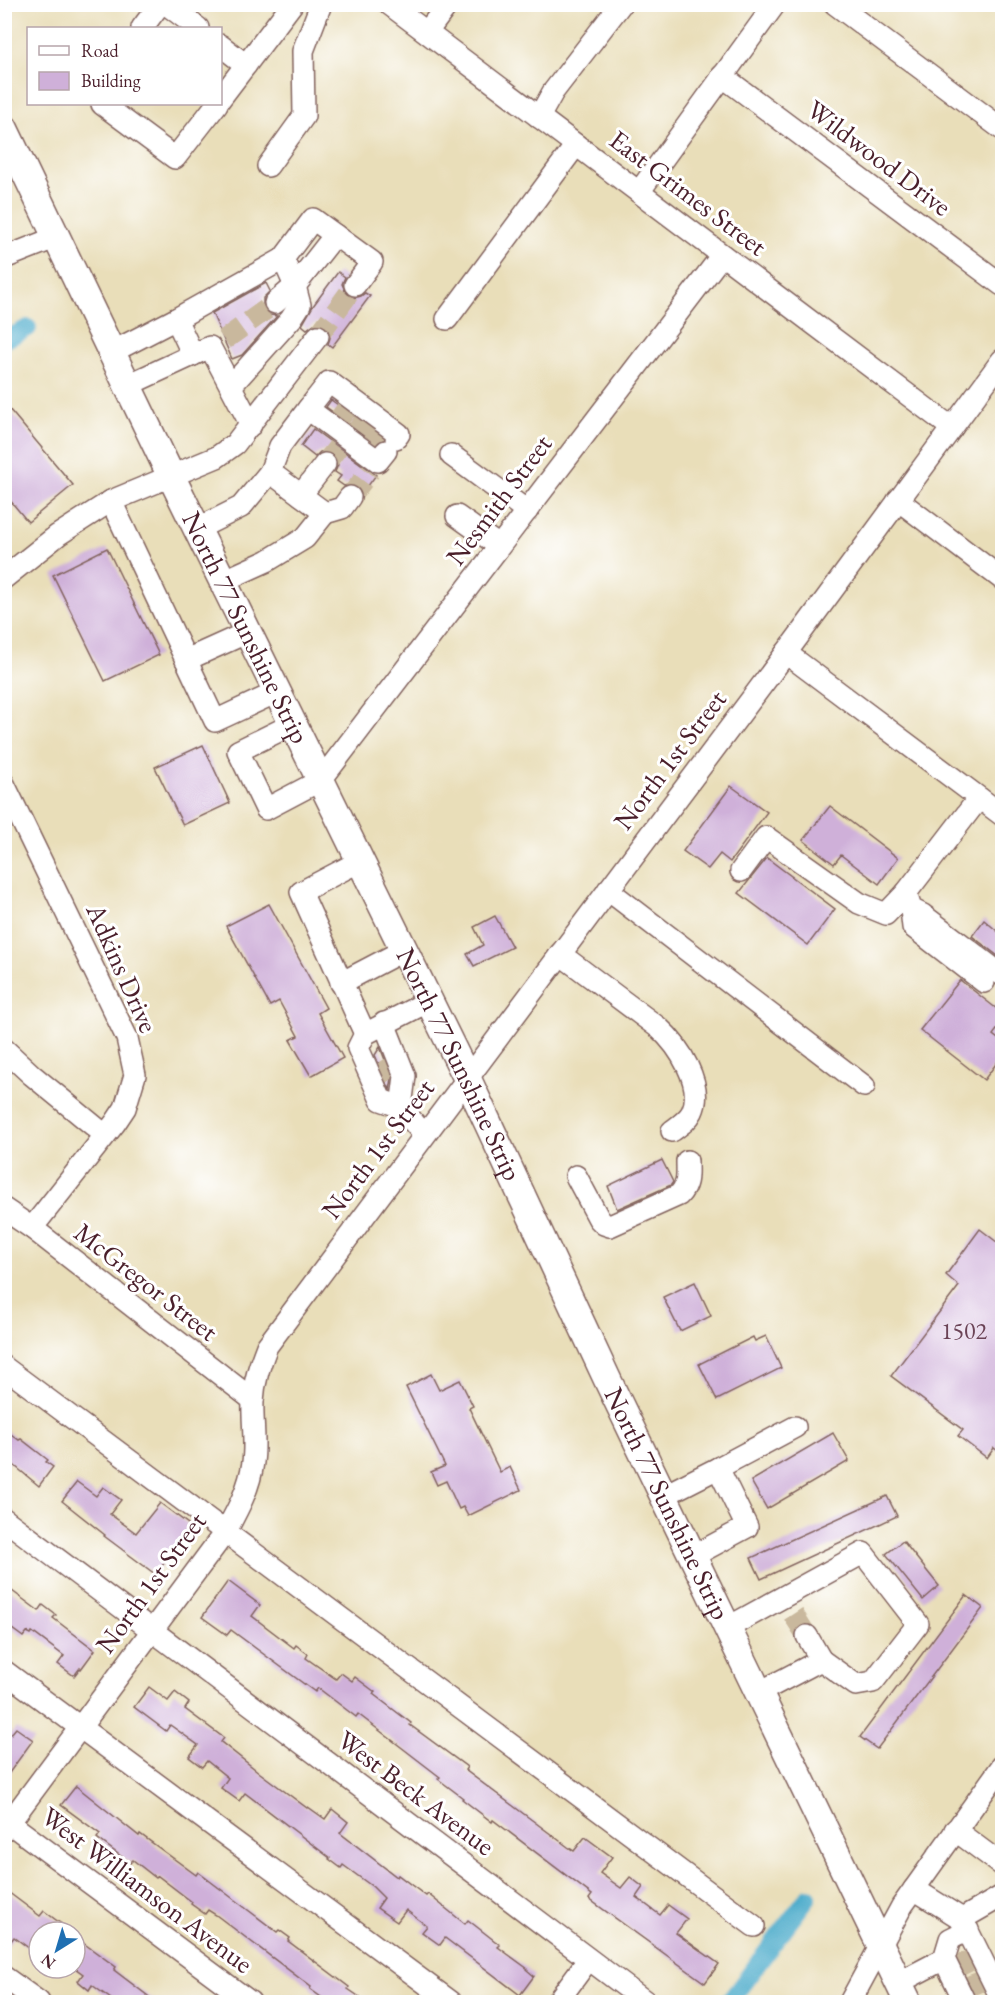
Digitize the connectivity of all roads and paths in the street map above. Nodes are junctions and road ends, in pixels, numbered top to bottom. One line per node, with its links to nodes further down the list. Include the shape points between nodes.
1 (160, 4): 10 (street)
2 (166, 4): 11 (street)
3 (292, 4): 14 (street)
4 (321, 4): 24 (street, via 303,51 304,116)
5 (389, 4): 12 (street, East Grimes Street)
6 (448, 4): 12 (street)
7 (621, 4): 19 (street, via 553,92)
8 (775, 4): 15 (street)
9 (835, 4): 21 (street)
10 (142, 27)
11 (197, 27)
12 (427, 32): 19 (street, East Grimes Street)
13 (222, 47): 14 (street)
14 (246, 65): 16 (street)
15 (722, 76): 25 (street); 33 (street, Wildwood Drive)
16 (222, 96)
17 (103, 105): 18 (street, via 176,158)
18 (216, 105)
19 (539, 117): 22 (street, East Grimes Street)
20 (4, 128): 23 (main road, North 77 Sunshine Strip)
21 (1002, 129)
22 (576, 145): 25 (street, East Grimes Street); 36 (street)
23 (12, 163): 27 (main road, North 77 Sunshine Strip)
24 (267, 166)
25 (639, 192): 28 (street, East Grimes Street)
26 (335, 235): 30 (street, via 313,219); 31 (street); 32 (street, via 372,262)
27 (57, 237): 29 (street); 39 (main road, North 77 Sunshine Strip)
28 (722, 255): 45 (street, East Grimes Street); 54 (street, Nesmith Street)
29 (4, 258)
30 (284, 259): 31 (street); 35 (street)
31 (295, 285): 34 (street); 42 (street, via 300,305)
32 (356, 285)
33 (1002, 285)
34 (275, 303)
35 (176, 319): 38 (street); 39 (street)
36 (447, 319)
37 (318, 336): 44 (street)
38 (209, 347): 41 (street); 42 (street)
39 (112, 352): 41 (main road, North 77 Sunshine Strip)
40 (1002, 360): 45 (street, North 1st Street)
41 (128, 385): 49 (main road, North 77 Sunshine Strip)
42 (231, 386): 44 (street)
43 (308, 409): 43 (street, via 364,433 329,382); 48 (street, via 280,446)
44 (251, 424): 49 (street, via 235,444 217,457)
45 (952, 429): 52 (street, North 1st Street)
46 (451, 455): 54 (street)
47 (325, 464): 50 (street)
48 (270, 472): 50 (street); 57 (street, via 242,507)
49 (171, 476): 53 (street); 57 (main road, North 77 Sunshine Strip)
50 (301, 495): 55 (street)
51 (350, 497): 55 (street, via 342,508)
52 (898, 500): 60 (street); 63 (street, North 1st Street)
53 (111, 501): 59 (street, via 58,535); 64 (street)
54 (527, 511): 58 (street, Nesmith Street)
55 (325, 513): 61 (street, via 305,538)
56 (457, 516): 58 (street)
57 (197, 528): 61 (main road, North 77 Sunshine Strip)
58 (499, 546): 67 (street, Nesmith Street)
59 (4, 578)
60 (1002, 579)
61 (223, 581): 62 (main road, North 77 Sunshine Strip)
62 (248, 632): 64 (street); 65 (main road, North 77 Sunshine Strip)
63 (786, 653): 69 (street); 73 (street, North 1st Street)
64 (186, 660): 65 (street, via 215,721)
65 (278, 692): 66 (main road, North 77 Sunshine Strip)
66 (293, 724): 67 (main road, North 77 Sunshine Strip); 67 (street, via 238,751 266,809)
67 (321, 780): 71 (main road, North 77 Sunshine Strip)
68 (4, 784): 88 (street, Adkins Drive, via 127,1038 135,1075 124,1108)
69 (979, 798): 70 (street); 74 (street)
70 (1002, 815)
71 (360, 861): 75 (main road, North 77 Sunshine Strip); 78 (street, via 301,892)
72 (741, 871): 74 (street, via 766,837 859,903 886,914)
73 (608, 890): 76 (street, North 1st Street); 85 (street)
74 (908, 901): 77 (street)
75 (404, 950): 78 (street); 79 (main road, North 77 Sunshine Strip)
76 (560, 954): 84 (street, North 1st Street); 87 (street, via 652,1023 680,1052 695,1098 688,1119)
77 (993, 979)
78 (341, 982): 81 (street)
79 (429, 1001): 80 (street); 84 (main road, North 77 Sunshine Strip)
80 (384, 1023): 81 (street); 83 (street)
81 (365, 1034): 83 (street, via 358,1048)
82 (4, 1049): 88 (street)
83 (387, 1070): 86 (street, via 405,1076); 86 (street, via 381,1100)
84 (467, 1078): 89 (street, North 1st Street); 98 (main road, North 77 Sunshine Strip)
85 (864, 1086)
86 (401, 1107): 89 (street)
87 (672, 1131)
88 (105, 1135): 93 (street, Adkins Drive)
89 (424, 1135): 95 (street, North 1st Street, via 267,1346)
90 (687, 1161): 91 (street, via 688,1180 679,1195 610,1226 599,1219)
91 (576, 1176)
92 (4, 1209): 93 (street, McGregor Street)
93 (32, 1228): 95 (street, McGregor Street)
94 (4, 1367): 100 (street)
95 (253, 1400): 100 (street, North 1st Street, via 251,1471 240,1506)
96 (795, 1427): 97 (street)
97 (718, 1468): 98 (street); 101 (street, via 747,1527)
98 (663, 1496): 101 (main road, North 77 Sunshine Strip)
99 (4, 1519): 103 (street, West Beck Avenue)
100 (226, 1531): 103 (street, North 1st Street); 116 (street)
101 (693, 1556): 102 (main road, North 77 Sunshine Strip)
102 (727, 1628): 105 (street, via 789,1606 863,1553 918,1624 873,1682 855,1685); 107 (main road, North 77 Sunshine Strip)
103 (152, 1629): 108 (street, North 1st Street); 118 (street, West Beck Avenue)
104 (807, 1636): 105 (street)
105 (821, 1660): 107 (street)
106 (4, 1671): 108 (street)
107 (758, 1692): 117 (main road, North 77 Sunshine Strip)
108 (80, 1727): 110 (street, North 1st Street); 126 (street)
109 (1002, 1766): 111 (street)
110 (6, 1824): 125 (street, West Williamson Avenue)
111 (955, 1830): 112 (street); 113 (street)
112 (1002, 1865)
113 (914, 1889): 115 (street); 117 (street)
114 (1002, 1896): 115 (street)
115 (965, 1924): 119 (street); 119 (street, via 950,1939)
116 (754, 1926)
117 (880, 1947): 122 (main road, North 77 Sunshine Strip); 129 (street)
118 (588, 1960): 127 (street); 128 (street, West Beck Avenue)
119 (960, 1962): 121 (street); 121 (street); 122 (street)
120 (4, 1977): 124 (street)
121 (973, 1988): 123 (street)
122 (903, 1993)
123 (1002, 2000)
124 (39, 2002)
125 (250, 2002)
126 (451, 2002)
127 (557, 2002)
128 (646, 2002)
129 (850, 2002)

